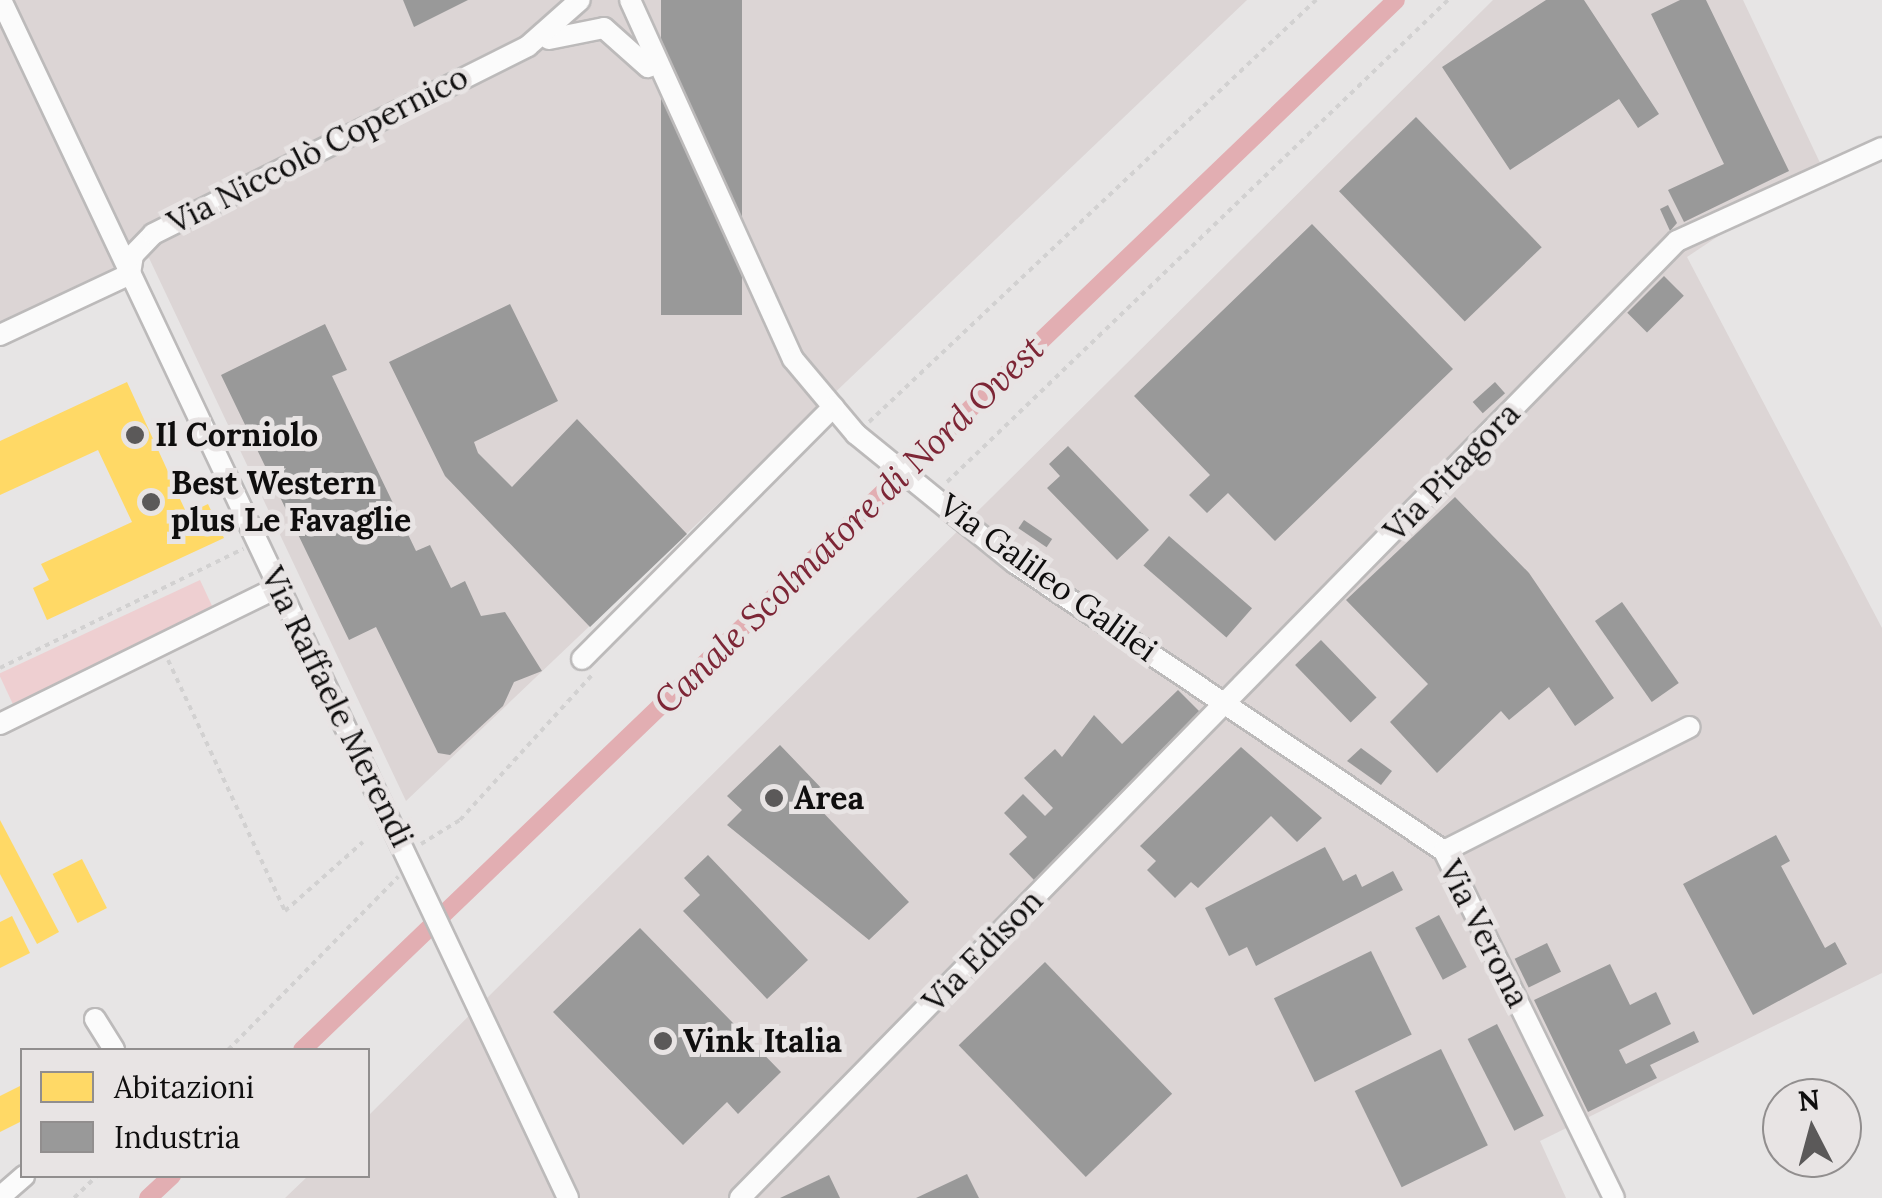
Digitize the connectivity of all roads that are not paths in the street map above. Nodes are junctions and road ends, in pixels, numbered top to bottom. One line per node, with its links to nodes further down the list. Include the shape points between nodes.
1 (0, 0): 8 (street, Via Raffaele Merendi)
2 (581, 0): 4 (street, Via Galileo Galilei); 5 (street, Via Niccolò Copernico)
3 (630, 0): 4 (street, via 624,21); 6 (street, Via Galileo Galilei)
4 (600, 27): 5 (street, Via Niccolò Copernico); 6 (street, Via Galileo Galilei)
5 (528, 46): 8 (street, Via Niccolò Copernico, via 152,234 132,254)
6 (667, 88): 10 (street, Via Galileo Galilei, via 792,359)
7 (1882, 148): 13 (street, Via Pitagora, via 1678,242)
8 (130, 274): 9 (street); 11 (street, Via Raffaele Merendi)
9 (0, 335)
10 (833, 406): 12 (street); 13 (street, Via Galileo Galilei, via 861,438 1015,563)
11 (279, 586): 14 (street); 21 (street, Via Raffaele Merendi)
12 (582, 659)
13 (1226, 703): 16 (street, Via Verona); 22 (street, Via Edison)
14 (0, 724)
15 (1690, 727): 16 (street)
16 (1444, 851): 23 (street, Via Verona)
17 (96, 1018): 18 (street)
18 (113, 1048)
19 (22, 1178): 20 (street)
20 (0, 1197)
21 (568, 1198)
22 (740, 1198)
23 (1614, 1198)

